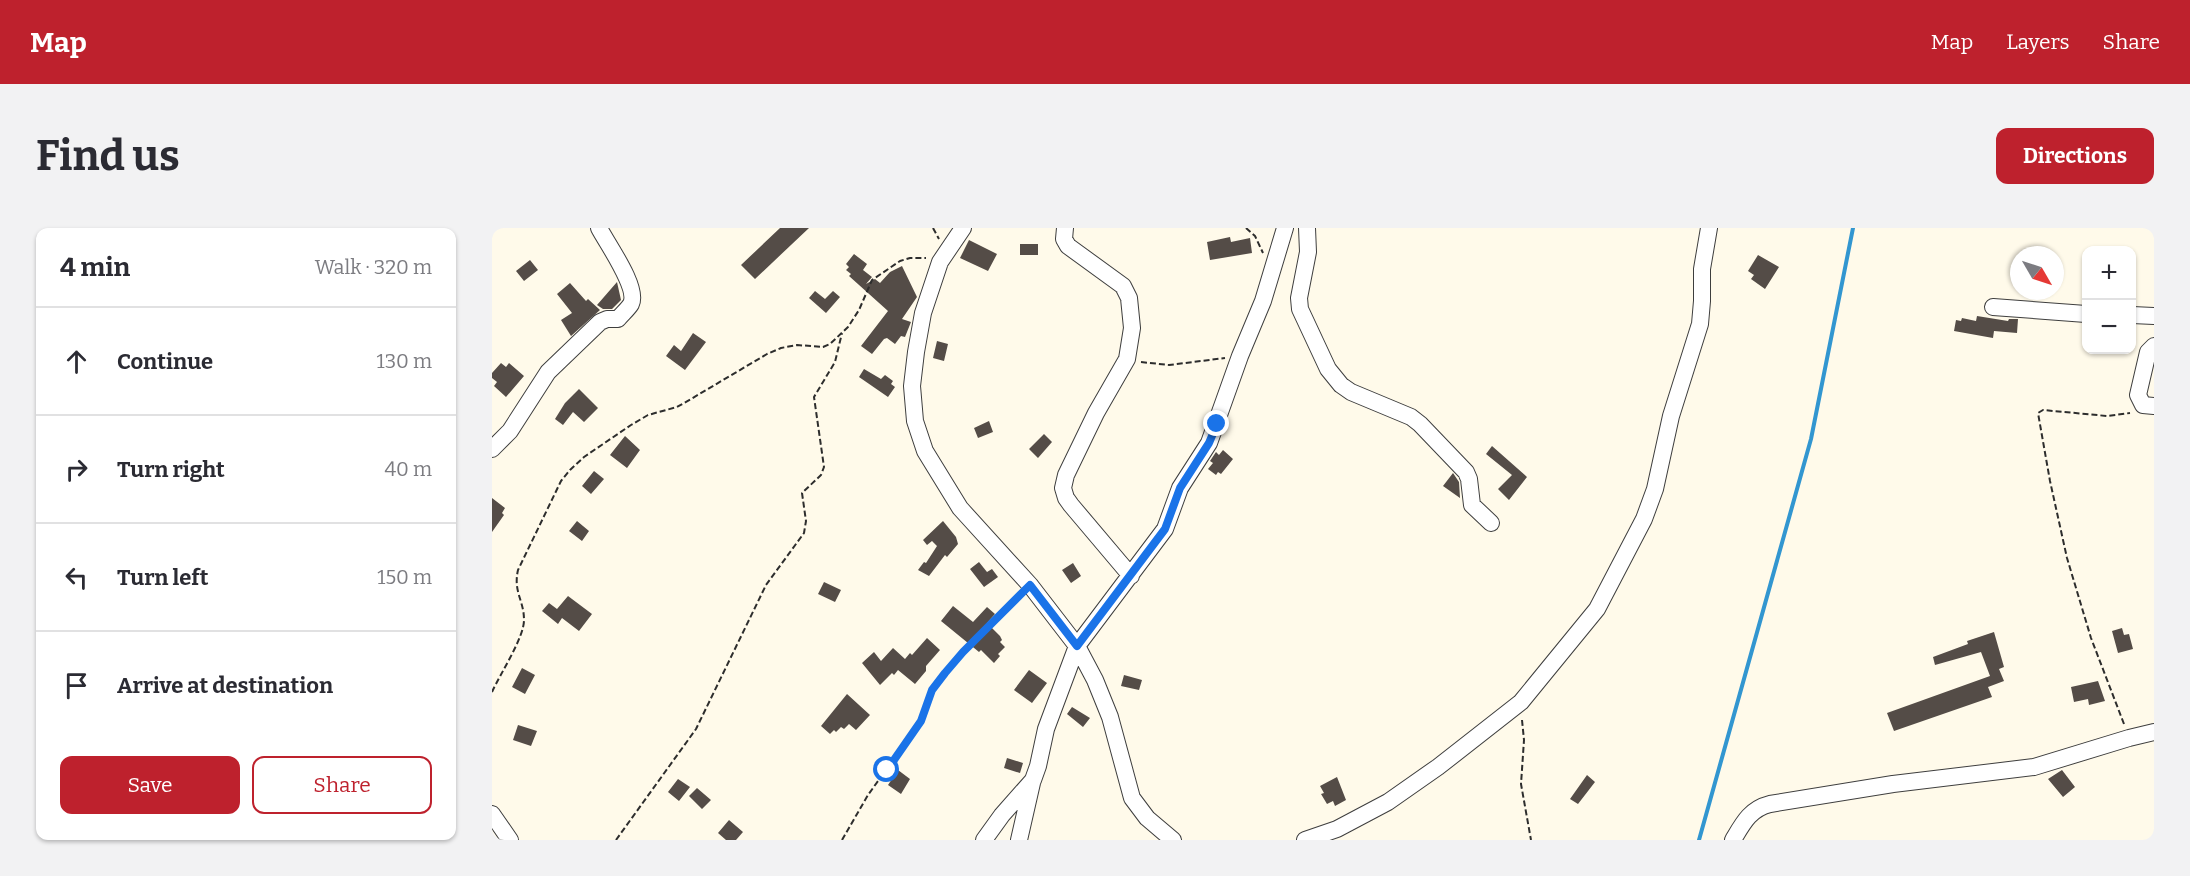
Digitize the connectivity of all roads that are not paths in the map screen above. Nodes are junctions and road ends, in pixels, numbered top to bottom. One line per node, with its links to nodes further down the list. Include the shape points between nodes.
1 (599, 228): 13 (street, via 629,280 631,303 618,319 600,322 548,372 510,431)
2 (963, 228): 16 (street, via 940,262 923,312 912,386 915,421 925,451 960,508 1030,585)
3 (1065, 228): 15 (street, via 1068,246 1123,286 1129,298 1132,328 1127,359 1076,452 1063,488 1071,505)
4 (1285, 228): 15 (street, via 1263,301 1209,443 1180,488 1165,529)
5 (1307, 228): 14 (street, via 1308,252 1300,309 1328,369 1351,392 1420,424 1466,472 1472,506)
6 (1709, 228): 24 (street, via 1702,270 1700,324 1671,416 1654,489 1644,519 1597,609 1521,702 1388,802 1337,829)
7 (1993, 307): 8 (street)
8 (2082, 314)
9 (2136, 315): 10 (street)
10 (2154, 316)
11 (2154, 346): 12 (street, via 2148,352 2138,395 2140,401)
12 (2150, 406)
13 (492, 449)
14 (1491, 523)
15 (1131, 576): 16 (street)
16 (1077, 646): 18 (street); 23 (street, via 1110,717 1132,798 1147,818)
17 (2154, 732): 25 (street, via 2034,767 1760,806)
18 (1032, 780): 21 (street); 22 (street)
19 (492, 814): 20 (street)
20 (510, 840)
21 (984, 840)
22 (1019, 840)
23 (1173, 840)
24 (1305, 840)
25 (1733, 840)

